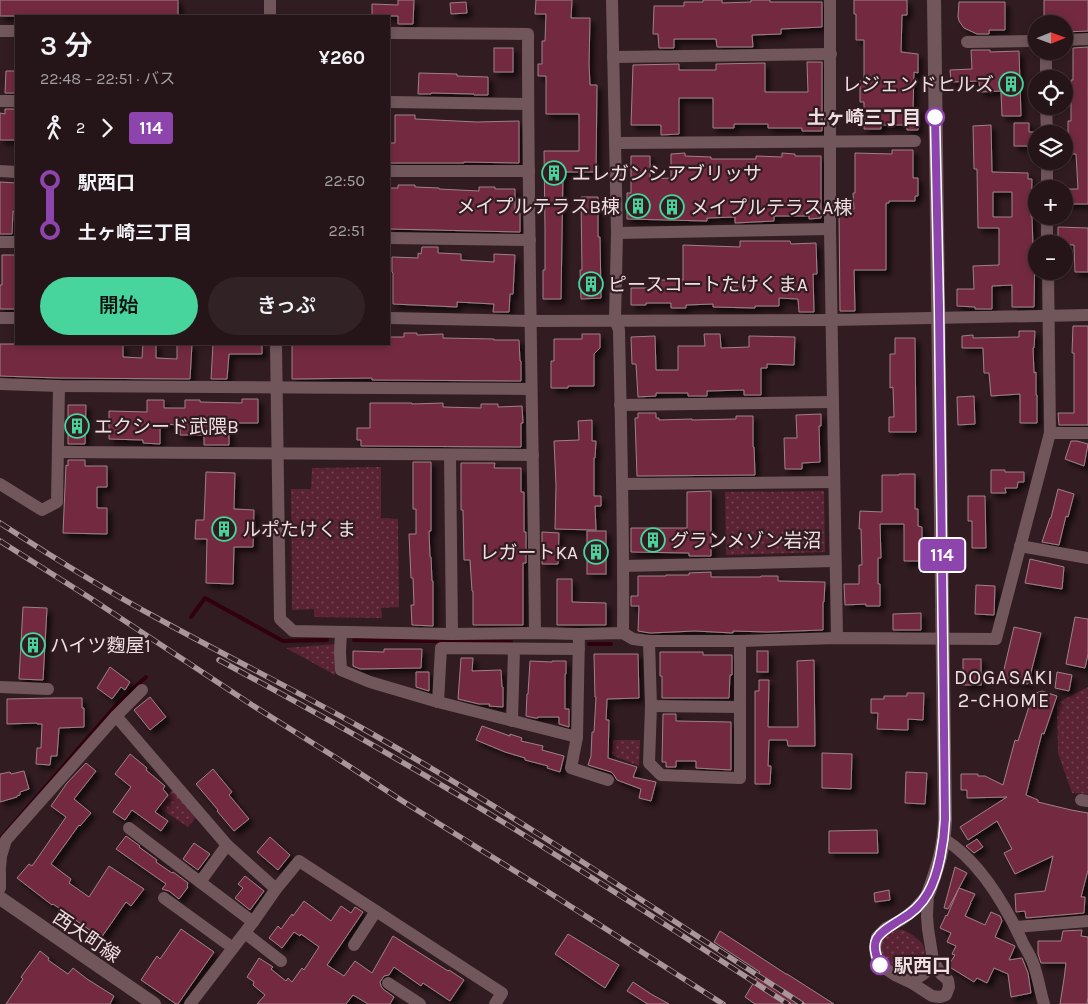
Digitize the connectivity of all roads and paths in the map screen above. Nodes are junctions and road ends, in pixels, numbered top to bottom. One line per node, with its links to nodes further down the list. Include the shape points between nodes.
1 (270, 0): 5 (street)
2 (612, 0): 14 (street)
3 (830, 0): 13 (street)
4 (934, 0): 38 (street)
5 (270, 15)
6 (0, 31): 7 (street)
7 (15, 31)
8 (390, 33): 18 (street, via 528,34)
9 (1088, 39): 10 (street)
10 (1073, 40)
11 (1028, 41): 12 (street)
12 (967, 42)
13 (830, 54): 14 (street); 21 (street)
14 (613, 56): 20 (street)
15 (15, 100): 16 (street)
16 (0, 101)
17 (390, 102): 18 (street)
18 (528, 104): 24 (street)
19 (915, 142): 21 (street)
20 (615, 143): 21 (street); 27 (street)
21 (829, 143): 26 (street)
22 (390, 170): 24 (street)
23 (0, 171): 25 (street)
24 (530, 171): 29 (street)
25 (15, 172)
26 (830, 229): 27 (street); 40 (street)
27 (617, 233): 39 (street)
28 (390, 238): 29 (street)
29 (530, 240): 41 (street)
30 (0, 242): 31 (street)
31 (15, 242)
32 (1048, 280): 34 (street)
33 (1088, 315): 34 (street)
34 (1048, 316): 38 (street); 49 (street)
35 (0, 318): 36 (street)
36 (15, 318)
37 (390, 318): 41 (street)
38 (939, 318): 40 (street); 68 (street)
39 (616, 320): 40 (street); 41 (street); 48 (street, via 619,330)
40 (832, 320): 47 (street)
41 (530, 321): 46 (street)
42 (276, 345): 45 (street)
43 (0, 384): 44 (street)
44 (59, 386): 45 (street); 51 (street)
45 (276, 387): 46 (street); 52 (street)
46 (531, 389): 54 (street)
47 (833, 402): 48 (street); 55 (street)
48 (620, 405): 57 (street)
49 (1050, 433): 50 (street); 58 (street)
50 (1088, 433)
51 (58, 452): 52 (street); 56 (street, via 57,502 42,510)
52 (277, 453): 53 (street); 62 (street, via 280,619 293,631)
53 (450, 455): 54 (street); 65 (street)
54 (533, 455): 63 (street)
55 (834, 482): 57 (street); 60 (street)
56 (0, 484)
57 (622, 484): 61 (street)
58 (1020, 546): 59 (street); 68 (street, via 996,639)
59 (1088, 558)
60 (835, 561): 61 (street); 67 (street)
61 (623, 566): 64 (street)
62 (341, 632): 65 (street); 76 (street, via 341,670)
63 (535, 632): 65 (street); 66 (street)
64 (623, 633): 66 (street); 69 (street, via 633,639)
65 (452, 634)
66 (579, 634): 72 (street)
67 (837, 638): 68 (street); 70 (street)
68 (943, 638): 84 (street)
69 (649, 641): 70 (street); 77 (street)
70 (740, 641): 78 (street)
71 (514, 649): 72 (street); 76 (street, via 440,648); 80 (street)
72 (578, 649): 81 (street)
73 (0, 687): 74 (street)
74 (48, 689)
75 (142, 690): 79 (street)
76 (438, 702): 80 (street)
77 (651, 706): 78 (street); 78 (street, via 649,763 661,775 740,778)
78 (740, 707)
79 (116, 716): 85 (street); 86 (street, via 6,840 0,856)
80 (512, 721): 81 (street)
81 (577, 737): 82 (street, via 571,768)
82 (608, 780)
83 (129, 828): 88 (street)
84 (944, 839): 91 (street); 97 (street, via 977,868)
85 (227, 845): 88 (street); 90 (street)
86 (0, 868)
87 (0, 872): 89 (street)
88 (200, 882): 96 (street)
89 (0, 888)
90 (276, 889): 94 (street, via 299,861); 96 (street)
91 (928, 894): 101 (street, via 928,929); 103 (street, via 914,910 877,937 875,948 880,965)
92 (0, 898): 105 (street, 西大町線)
93 (164, 898): 100 (street)
94 (376, 911): 99 (street); 108 (street, via 502,993)
95 (1088, 921): 97 (street)
96 (253, 922): 98 (street)
97 (1016, 927): 109 (street, via 1033,962)
98 (245, 933): 100 (street); 102 (street)
99 (354, 946)
100 (233, 948): 106 (street)
101 (934, 960): 103 (street, via 918,979); 103 (street, via 948,980 946,994 932,996)
102 (281, 961)
103 (906, 980)
104 (388, 983): 107 (street)
105 (154, 1004)
106 (190, 1004)
107 (420, 1004)
108 (495, 1004)
109 (1044, 1004)

